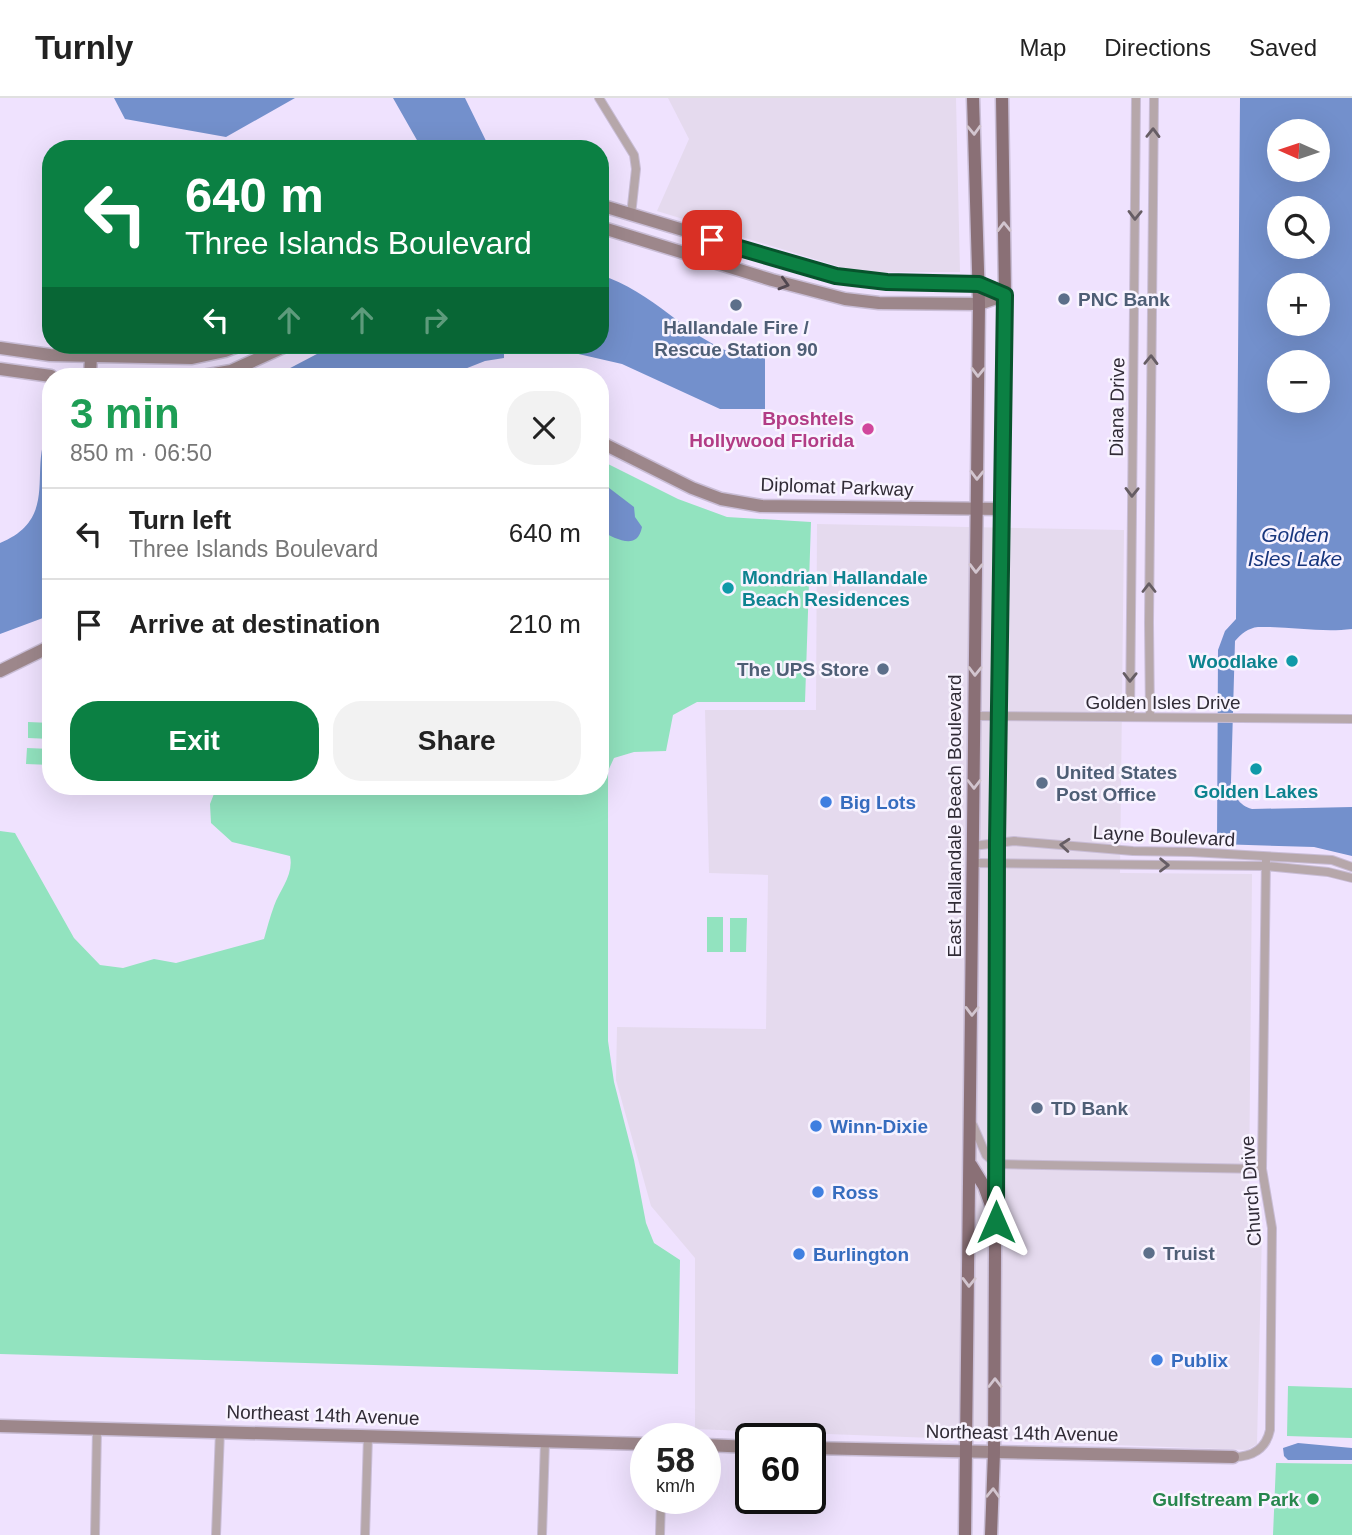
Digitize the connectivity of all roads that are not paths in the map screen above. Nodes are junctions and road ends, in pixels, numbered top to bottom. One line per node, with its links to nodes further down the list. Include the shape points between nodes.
1 (599, 98): 9 (street, via 634,155)
2 (973, 98): 11 (main road, East Hallandale Beach Boulevard, one-way to 11)
3 (1002, 98): 12 (main road, one-way to 3)
4 (1136, 98): 7 (street, Diana Drive)
5 (1154, 98): 6 (street, Diana Drive, one-way to 5)
6 (1153, 169): 7 (street); 32 (street, Diana Drive, one-way to 6)
7 (1136, 170): 31 (street, Diana Drive, one-way to 31)
8 (609, 208): 9 (street)
9 (631, 215): 11 (street, via 836,276)
10 (609, 230): 13 (street, one-way to 13, via 825,295 879,303)
11 (979, 284): 12 (street); 13 (main road, East Hallandale Beach Boulevard)
12 (1005, 295): 13 (street); 26 (main road)
13 (979, 304): 25 (main road, East Hallandale Beach Boulevard, one-way to 25)
14 (0, 348): 15 (street)
15 (34, 354): 18 (street); 22 (street)
16 (211, 354): 18 (street, via 192,358)
17 (268, 354): 20 (street)
18 (91, 356): 19 (street)
19 (90, 368)
20 (238, 368)
21 (0, 369): 22 (street)
22 (32, 375): 23 (street)
23 (42, 376)
24 (609, 446): 25 (street, Diplomat Parkway, via 721,499 769,507)
25 (977, 509): 26 (street, Diplomat Parkway); 29 (main road, East Hallandale Beach Boulevard, one-way to 29)
26 (1003, 509): 30 (main road)
27 (42, 650): 28 (street)
28 (0, 671)
29 (974, 716): 30 (street, Golden Isles Drive); 35 (main road, East Hallandale Beach Boulevard, one-way to 35)
30 (1000, 716): 31 (street, Golden Isles Drive); 34 (main road)
31 (1130, 717): 32 (street, Golden Isles Drive)
32 (1150, 717): 33 (street, Golden Isles Drive)
33 (1352, 719)
34 (997, 843): 35 (street, Layne Boulevard); 36 (street, Layne Boulevard, one-way to 34); 38 (main road)
35 (974, 846): 37 (main road, East Hallandale Beach Boulevard)
36 (1266, 862): 38 (street, Layne Boulevard, one-way to 36); 39 (street, Layne Boulevard, via 1332,860); 40 (street, Layne Boulevard); 44 (street, Church Drive)
37 (974, 863): 38 (street, Layne Boulevard); 41 (main road, East Hallandale Beach Boulevard, one-way to 41)
38 (997, 863): 42 (main road)
39 (1352, 867)
40 (1352, 878)
41 (971, 1118): 42 (street, via 986,1155); 43 (main road, East Hallandale Beach Boulevard)
42 (996, 1164): 44 (street); 45 (main road)
43 (971, 1165): 45 (main road, via 985,1186); 53 (main road, East Hallandale Beach Boulevard, one-way to 53)
44 (1262, 1169): 55 (street, Church Drive, via 1272,1228 1270,1430 1259,1450)
45 (996, 1222): 54 (main road, one-way to 45)
46 (0, 1426): 47 (street, Northeast 14th Avenue)
47 (97, 1429): 48 (street, Northeast 14th Avenue); 57 (street)
48 (219, 1431): 49 (street, Northeast 14th Avenue); 58 (street)
49 (368, 1436): 50 (street, Northeast 14th Avenue); 59 (street)
50 (545, 1441): 51 (street, Northeast 14th Avenue); 60 (street)
51 (630, 1444)
52 (826, 1448): 53 (street, Northeast 14th Avenue)
53 (967, 1451): 54 (street, Northeast 14th Avenue); 62 (main road, East Hallandale Beach Boulevard)
54 (994, 1452): 55 (street, Northeast 14th Avenue); 63 (main road, one-way to 54)
55 (1233, 1457)
56 (661, 1514): 61 (street)
57 (95, 1535)
58 (216, 1535)
59 (365, 1535)
60 (542, 1535)
61 (660, 1535)
62 (965, 1535)
63 (991, 1535)

